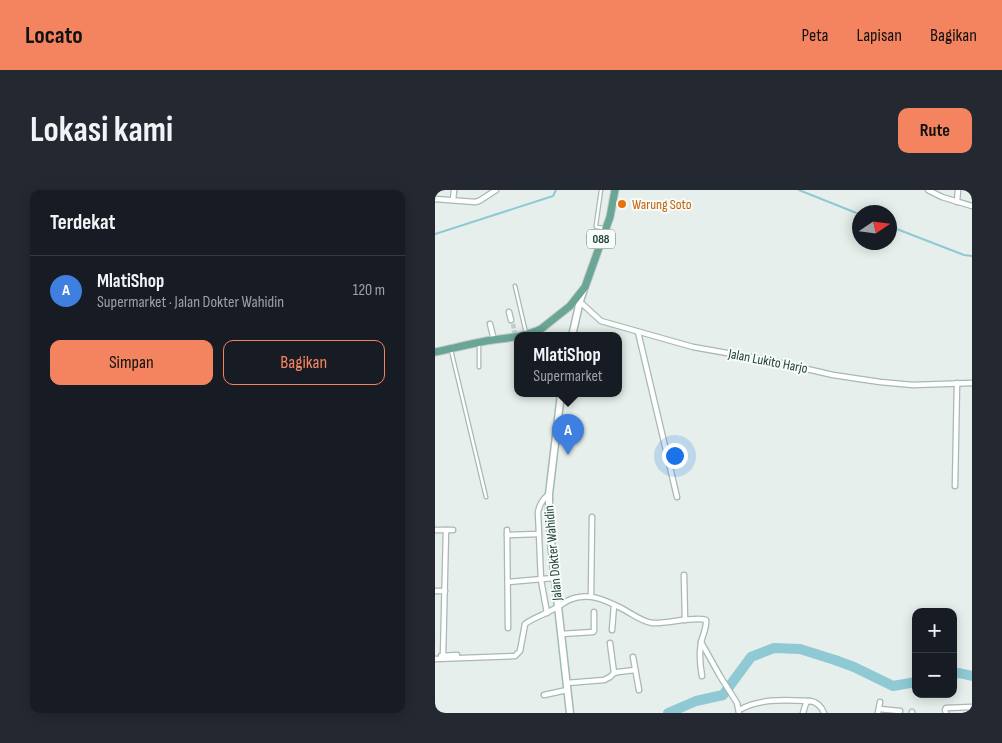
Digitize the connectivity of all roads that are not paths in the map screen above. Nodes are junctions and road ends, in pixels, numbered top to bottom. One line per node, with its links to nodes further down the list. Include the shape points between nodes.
1 (454, 190): 8 (street)
2 (496, 190): 8 (street, via 477,201)
3 (601, 190): 11 (lane, via 596,227)
4 (615, 190): 11 (main road, 088)
5 (928, 190): 9 (street)
6 (958, 190): 9 (street)
7 (435, 199): 8 (street)
8 (453, 200)
9 (957, 202): 10 (street)
10 (972, 206)
11 (605, 228): 13 (main road, 088)
12 (515, 286): 17 (lane)
13 (578, 300): 18 (main road, 088); 19 (main road); 20 (street, Jalan Lukito Harjo, via 601,320)
14 (509, 312): 15 (street)
15 (512, 322)
16 (490, 324): 22 (street)
17 (526, 332)
18 (533, 332)
19 (573, 332)
20 (638, 332): 28 (street, Jalan Lukito Harjo, via 693,347 833,375 913,385); 33 (street)
21 (514, 335): 22 (main road, 088)
22 (494, 340): 23 (main road, 088)
23 (479, 342): 24 (main road, 088); 26 (lane)
24 (451, 349): 25 (main road, 088); 32 (lane)
25 (435, 352)
26 (479, 367)
27 (972, 382): 28 (street, Jalan Lukito Harjo)
28 (957, 383): 30 (street)
29 (561, 397): 31 (main road, Jalan Dokter Wahidin)
30 (955, 486)
31 (549, 494): 38 (street, via 542,500 538,512); 40 (main road, Jalan Dokter Wahidin)
32 (486, 497)
33 (677, 497)
34 (592, 517): 45 (street)
35 (435, 530): 36 (street)
36 (446, 530): 37 (street); 44 (street)
37 (453, 530)
38 (539, 534): 41 (street); 42 (street, via 507,533)
39 (685, 574): 50 (street)
40 (554, 578): 41 (street); 47 (main road, Jalan Dokter Wahidin)
41 (541, 580): 42 (street); 48 (street)
42 (507, 582): 51 (street)
43 (435, 591): 44 (street)
44 (445, 591): 57 (street)
45 (591, 596): 46 (street); 47 (street, via 579,597)
46 (613, 605): 50 (street, via 645,622); 52 (street)
47 (557, 607): 48 (street); 53 (main road, Jalan Dokter Wahidin)
48 (547, 612): 59 (street, via 525,624 520,651 515,656)
49 (594, 612): 53 (street, via 593,632)
50 (685, 620): 54 (street, via 706,620)
51 (508, 628)
52 (612, 630)
53 (561, 634): 63 (main road, Jalan Dokter Wahidin)
54 (701, 642): 62 (street); 70 (street)
55 (610, 643): 61 (street)
56 (457, 655): 57 (street)
57 (443, 656): 59 (street)
58 (633, 657): 60 (street)
59 (435, 658)
60 (635, 670): 61 (street); 65 (street)
61 (614, 673): 63 (street, via 605,680)
62 (702, 676)
63 (567, 682): 64 (main road, Jalan Dokter Wahidin)
64 (567, 690): 66 (street); 73 (main road, Jalan Dokter Wahidin)
65 (639, 690)
66 (544, 695)
67 (809, 701): 70 (street, via 757,702); 74 (street); 75 (street)
68 (880, 702): 71 (street)
69 (972, 707): 76 (street, via 946,708)
70 (739, 711)
71 (879, 711): 72 (street)
72 (900, 711)
73 (570, 713)
74 (803, 713)
75 (824, 713)
76 (946, 713)

